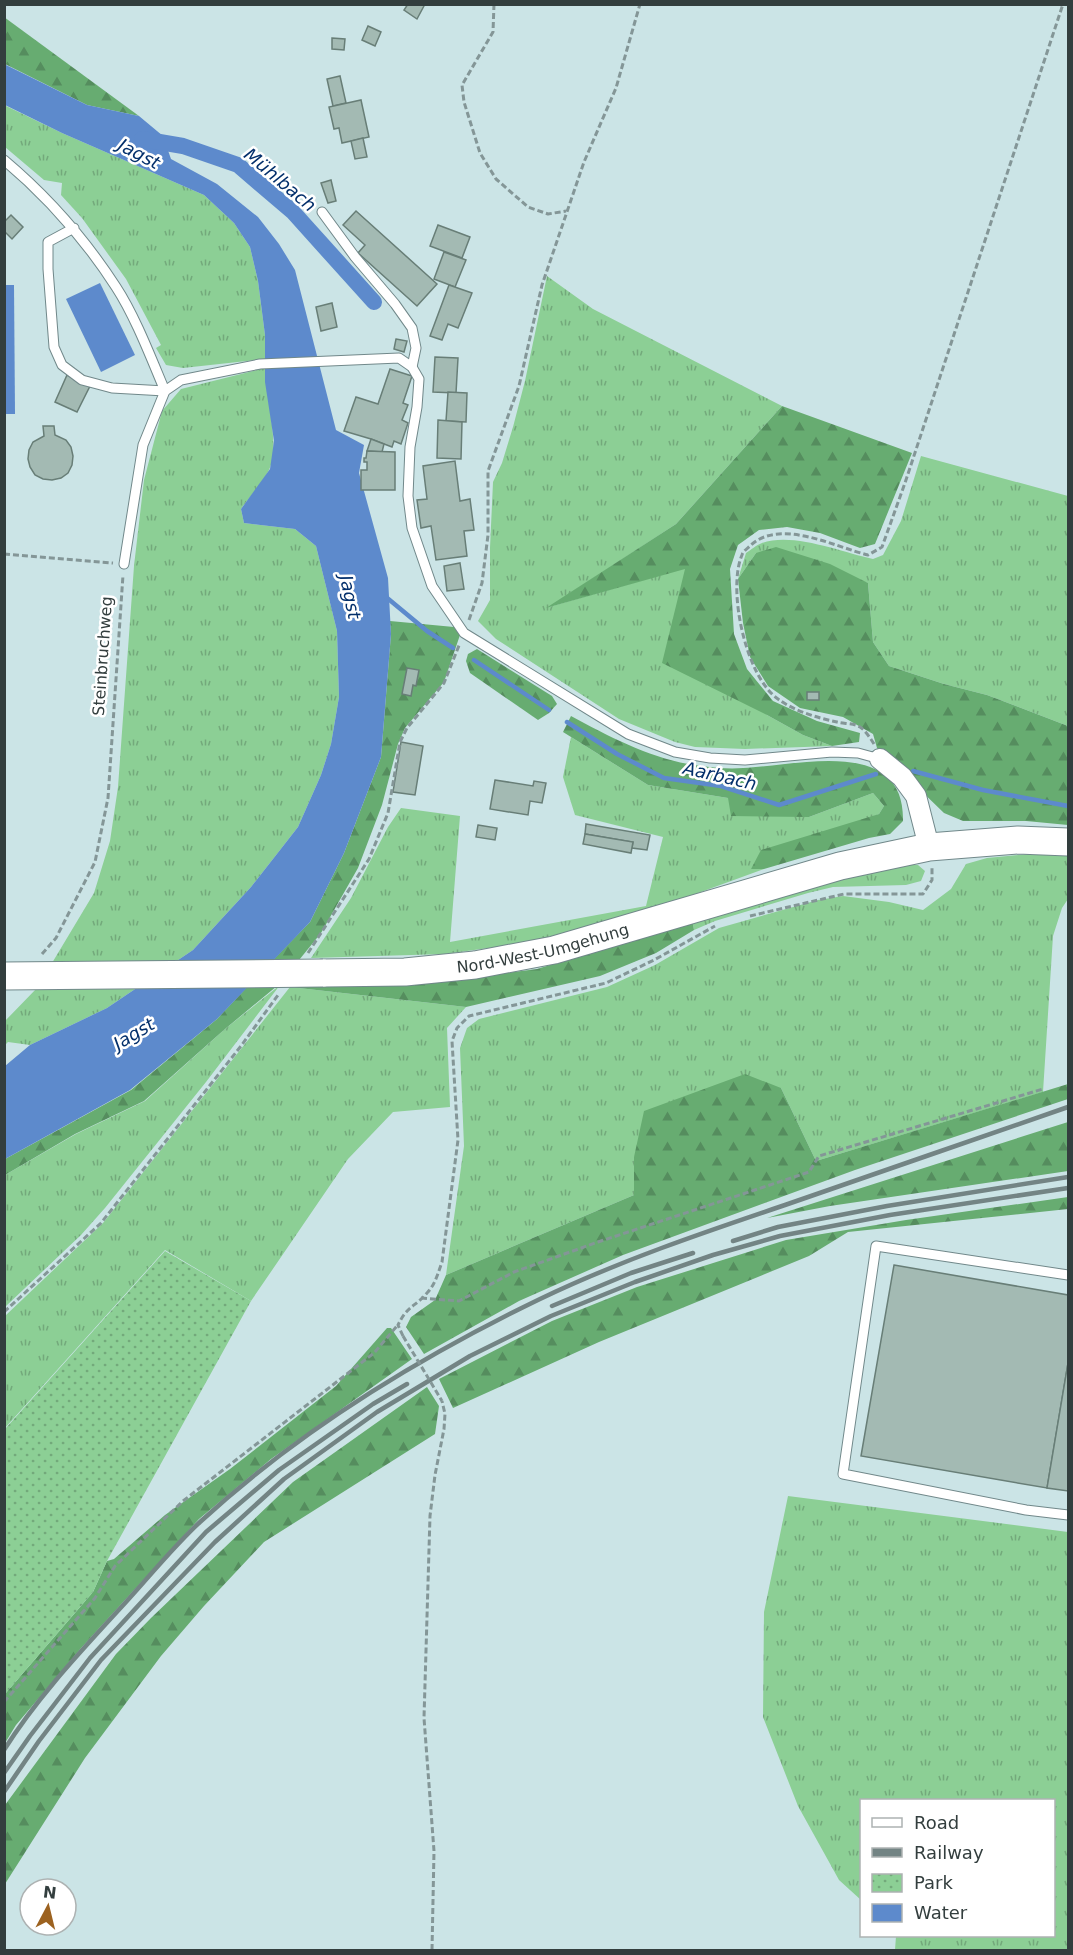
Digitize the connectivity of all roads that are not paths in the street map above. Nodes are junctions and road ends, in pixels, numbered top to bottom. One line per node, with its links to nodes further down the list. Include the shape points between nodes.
1 (4, 160): 3 (lane)
2 (322, 212): 4 (lane, via 412,328 416,348)
3 (74, 228): 5 (lane, via 117,288); 5 (lane, via 48,242 54,347 63,365 82,380 112,388)
4 (412, 367): 5 (lane, via 399,358 260,364 181,380); 7 (lane, via 419,379 408,496 412,528 432,586 464,633 628,734 675,752 746,760 832,752)
5 (165, 391): 6 (lane, via 142,445)
6 (124, 564)
7 (880, 759): 9 (street, via 902,777 916,796)
8 (1068, 842): 9 (main road, Nord-West-Umgehung, via 1018,840)
9 (929, 847): 10 (main road, Nord-West-Umgehung, bridge, via 830,869 554,950 463,967 405,972)
10 (4, 976)
11 (1068, 1275): 12 (lane, via 876,1246 843,1474)
12 (1068, 1515)

